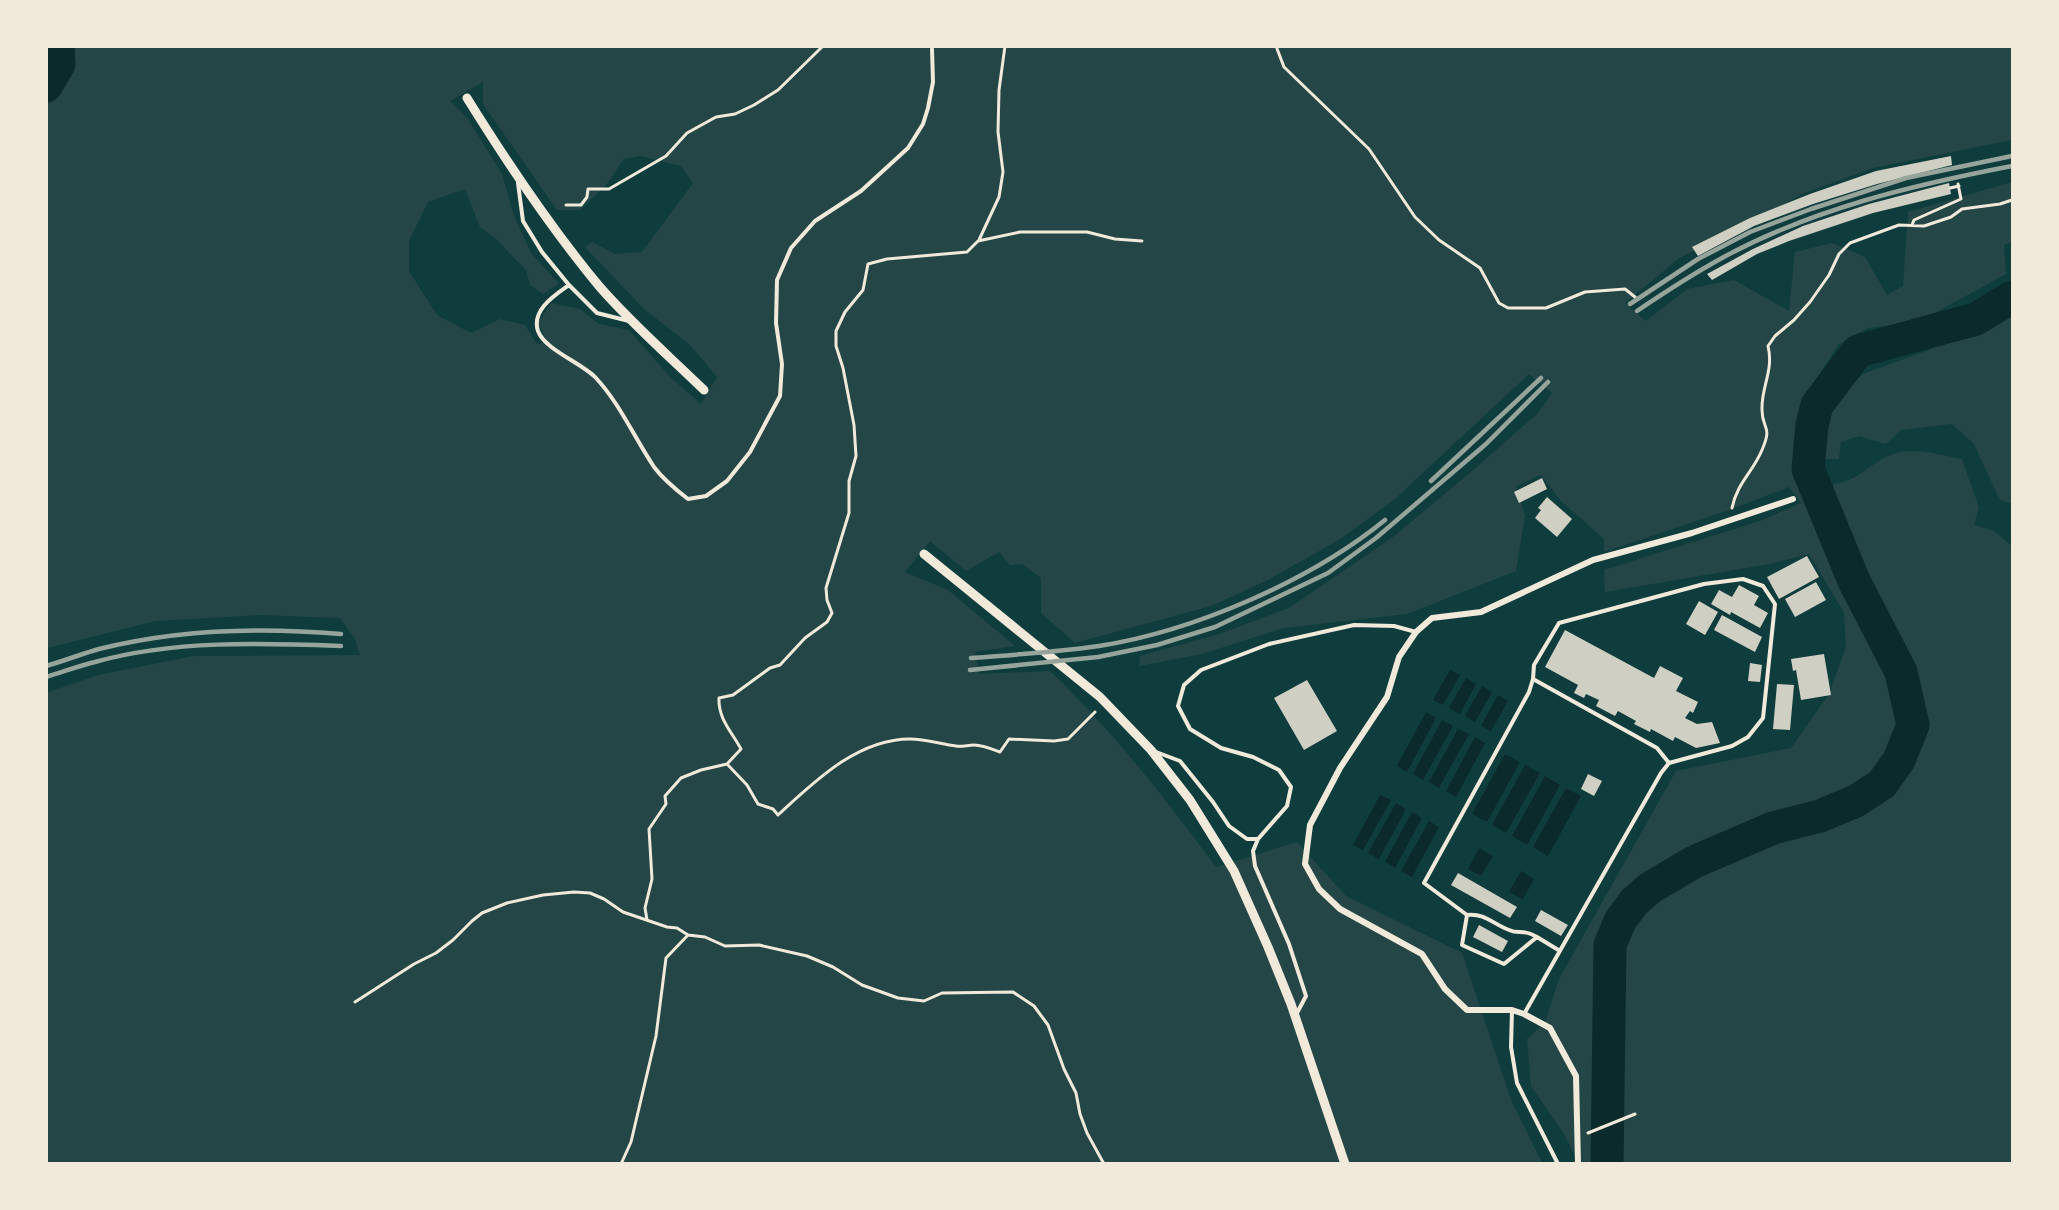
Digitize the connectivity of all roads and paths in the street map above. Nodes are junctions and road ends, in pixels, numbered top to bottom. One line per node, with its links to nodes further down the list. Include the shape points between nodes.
1 (823, 46): 9 (path, via 778,90 735,114 716,117 687,133 666,156 609,189 588,189 581,205)
2 (1005, 46): 11 (path, via 998,132 1003,172 999,197)
3 (1276, 46): 14 (path, via 1284,67 1369,149 1415,217 1439,240 1480,268 1499,303 1508,308 1546,308 1585,292 1625,289)
4 (932, 49): 13 (lane, via 933,82 928,108 908,148 861,191 815,221 791,248 777,280 780,396 750,452 727,481 706,496 688,499 671,486 594,376 561,354 538,332 540,312)
5 (467, 98): 6 (street)
6 (518, 178): 13 (lane, via 523,221); 15 (street, via 600,287)
7 (1950, 188): 10 (path, via 1958,185 1961,199 1914,220)
8 (2013, 200): 10 (path, via 1962,209 1924,226)
9 (566, 206)
10 (1912, 225): 18 (path, via 1899,225 1850,243 1810,302 1768,346 1762,412 1768,431 1761,454 1735,493)
11 (978, 241): 12 (path, via 1046,230); 25 (path, via 967,252 868,264 863,290 845,312 836,332 855,426 856,456 849,481 849,513 826,588 832,613 780,665 733,695 718,699 724,723 741,749)
12 (1142, 241)
13 (569, 285): 15 (lane, via 597,314)
14 (1635, 297)
15 (633, 322): 16 (street)
16 (704, 390)
17 (1793, 500): 18 (street)
18 (1729, 521): 20 (street, via 1593,560 1481,612 1432,618)
19 (924, 554): 23 (street, via 1100,697)
20 (1416, 632): 26 (lane, via 1394,626 1354,625 1269,644 1201,670 1184,685 1178,706 1190,729 1221,748 1279,770 1291,787 1287,806); 33 (street, via 1399,657 1387,697 1340,768 1310,825 1305,864 1319,889 1340,909 1422,954 1445,989 1467,1010)
21 (1533, 679): 24 (lane, via 1657,748); 24 (lane, via 1534,665 1559,623 1704,584 1743,579 1763,586 1775,604 1763,718 1748,737 1732,746); 27 (lane, via 1424,883)
22 (1095, 712): 25 (path, via 1068,738 1009,739 1000,752 975,744 958,747 911,739 891,741 847,758 778,815 758,804)
23 (1151, 750): 26 (lane, via 1180,761 1229,826 1247,839); 35 (street, via 1190,800 1234,871)
24 (1669, 763): 31 (lane)
25 (727, 764): 28 (path, via 681,778 665,796 666,804 649,830 652,879 645,908)
26 (1258, 839): 35 (lane, via 1253,851 1255,866 1289,944 1305,996)
27 (1467, 915): 30 (lane, via 1479,914 1512,932 1526,930); 30 (lane, via 1462,945 1504,964)
28 (647, 920): 29 (path); 32 (path, via 623,912 590,893 543,895 507,903 482,913 436,954)
29 (688, 935): 38 (path, via 666,957 656,1036 631,1142); 39 (path, via 726,946 759,945 807,956 862,985 898,998 924,1001 942,993 1013,992 1034,1006 1048,1024 1080,1114)
30 (1537, 937): 31 (lane)
31 (1560, 951): 34 (lane)
32 (355, 1002)
33 (1512, 1010): 34 (street); 41 (lane, via 1511,1047 1516,1083)
34 (1524, 1014): 37 (street, via 1550,1028 1576,1076)
35 (1295, 1016): 40 (street)
36 (1635, 1114): 37 (path)
37 (1578, 1137): 42 (street)
38 (621, 1164)
39 (1104, 1164)
40 (1345, 1164)
41 (1558, 1164)
42 (1578, 1164)

